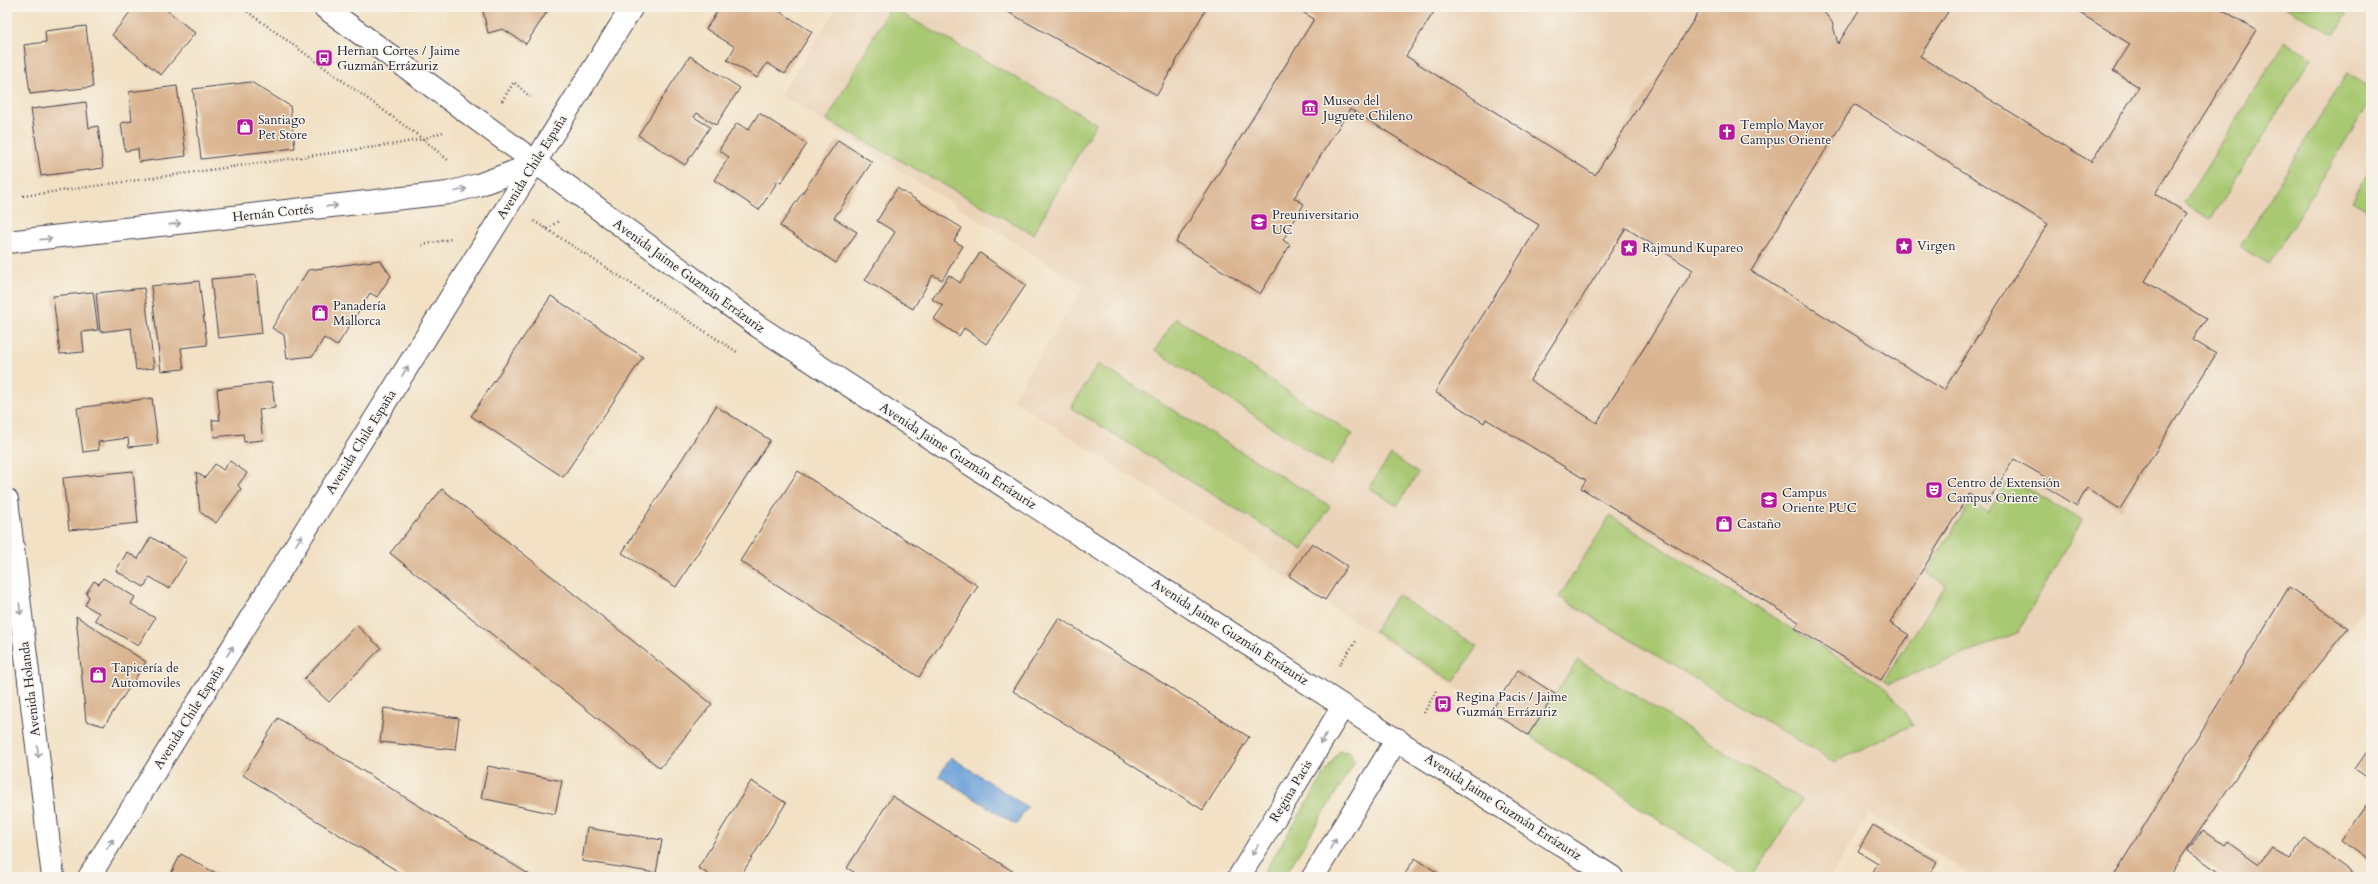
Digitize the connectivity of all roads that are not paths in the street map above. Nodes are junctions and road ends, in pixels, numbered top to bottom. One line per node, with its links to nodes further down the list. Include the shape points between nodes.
1 (324, 7): 3 (street, Avenida Jaime Guzmán Errázuriz)
2 (632, 7): 3 (street, Avenida Chile España)
3 (534, 164): 4 (street, Hernán Cortés, one-way to 3, via 448,193 478,185); 6 (street, Avenida Jaime Guzmán Errázuriz, via 759,327); 9 (street, Avenida Chile España, one-way to 3)
4 (7, 242)
5 (7, 500): 8 (street, Avenida Holanda, one-way to 8)
6 (1343, 706): 7 (street, Avenida Jaime Guzmán Errázuriz); 10 (street, Regina Pacis, one-way to 10)
7 (1397, 739): 11 (street, one-way to 7); 12 (street, Avenida Jaime Guzmán Errázuriz)
8 (53, 877)
9 (89, 877)
10 (1239, 877)
11 (1312, 877)
12 (1612, 877)

